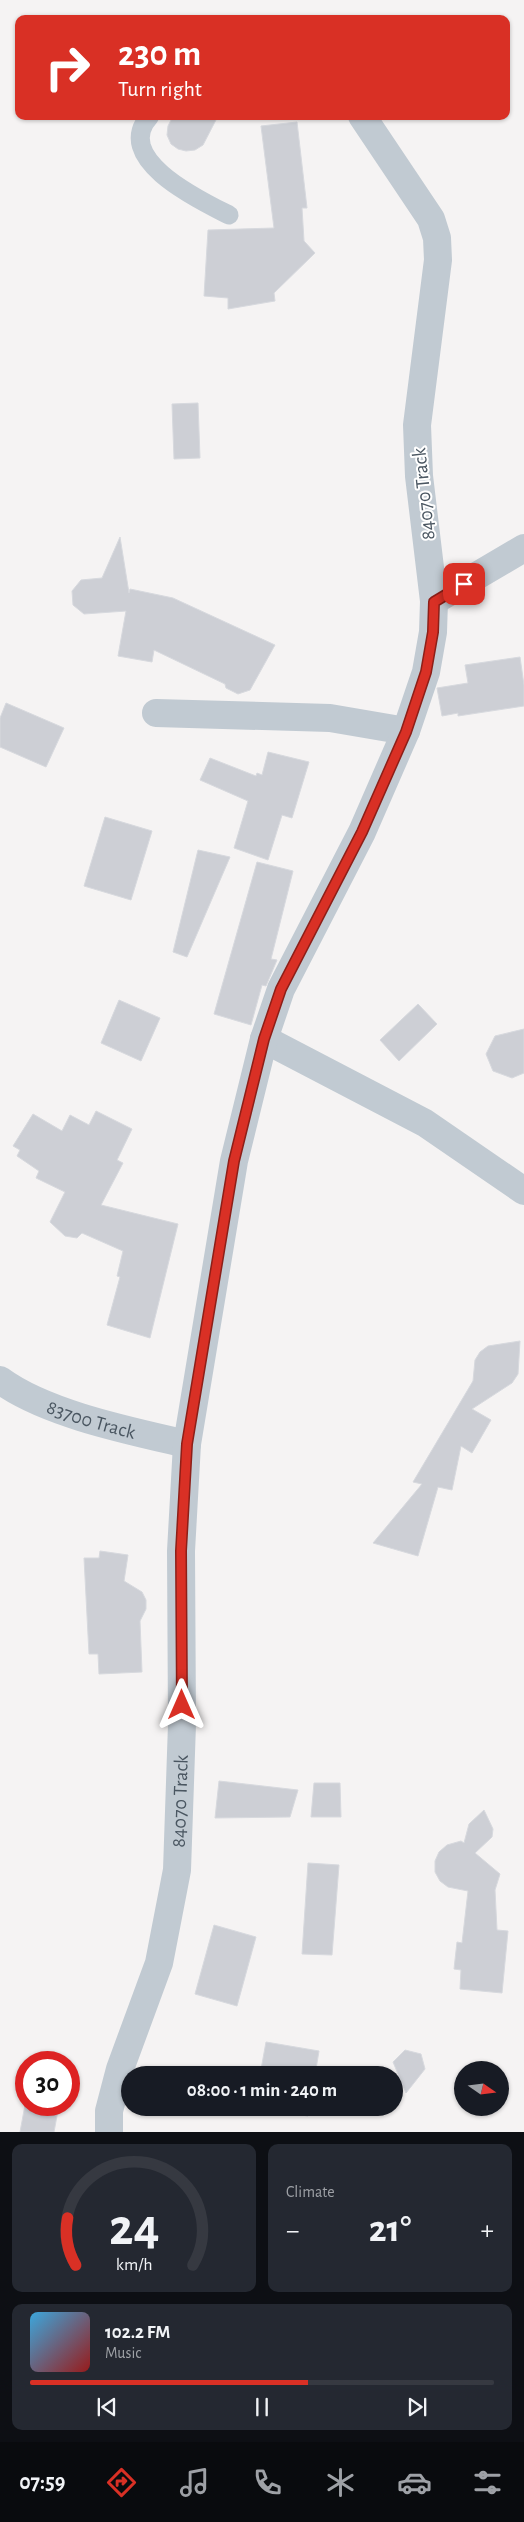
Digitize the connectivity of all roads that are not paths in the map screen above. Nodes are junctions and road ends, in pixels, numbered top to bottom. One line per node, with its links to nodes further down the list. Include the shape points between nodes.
1 (365, 120): 5 (street, 84070 Track, via 431,219 437,238 437,278 417,425 419,476)
2 (145, 124): 3 (lane, via 140,143 157,170 187,194)
3 (228, 215)
4 (524, 548): 5 (street)
5 (434, 602): 7 (street, 84070 Track, via 426,672)
6 (156, 713): 7 (street, via 330,718)
7 (406, 732): 8 (street, 84070 Track, via 362,832 281,989)
8 (264, 1039): 9 (street, via 425,1123); 11 (street, 84070 Track, via 234,1161)
9 (524, 1191)
10 (0, 1380): 11 (street, 83700 Track, via 42,1402 111,1426)
11 (187, 1444): 12 (street, 84070 Track, via 181,1551 182,1724 177,1870 159,1963 120,2069 109,2111)
12 (109, 2132)

